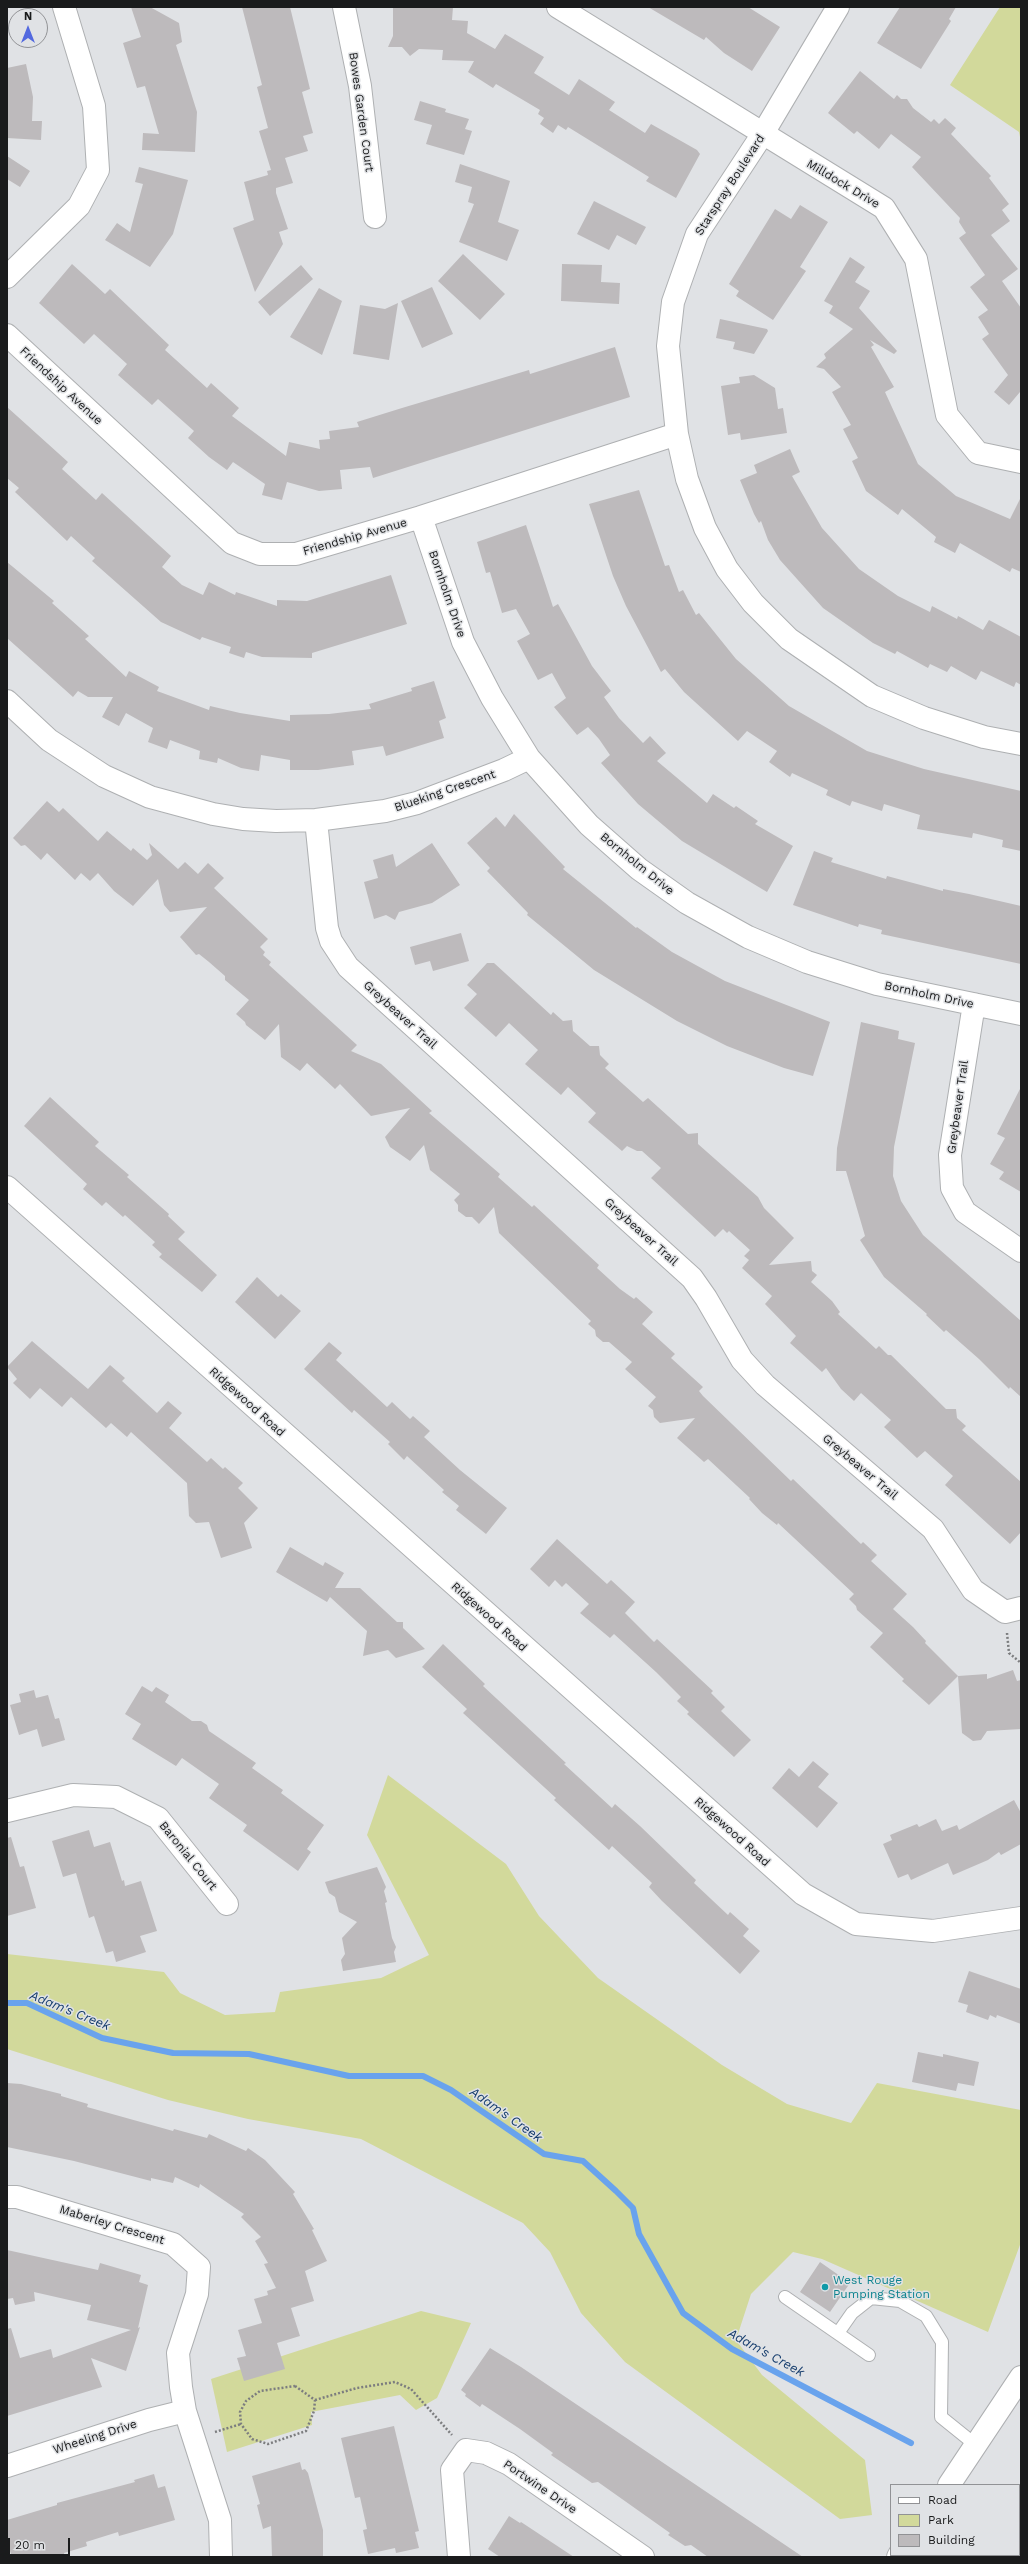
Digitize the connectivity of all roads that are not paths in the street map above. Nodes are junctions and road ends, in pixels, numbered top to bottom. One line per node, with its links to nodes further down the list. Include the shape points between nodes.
1 (64, 7): 7 (street, via 94,106 98,170 79,206)
2 (344, 7): 6 (street, Bowes Garden Court, via 360,86)
3 (558, 7): 5 (street, Milldock Drive)
4 (838, 7): 5 (street, Starspray Boulevard)
5 (762, 135): 9 (street, Starspray Boulevard, via 697,234 674,302 668,346); 10 (street, Milldock Drive, via 884,208 916,259 948,415 978,453)
6 (375, 217)
7 (7, 277)
8 (7, 335): 11 (street, Friendship Avenue, via 232,543 260,554 296,554)
9 (677, 434): 11 (street, Friendship Avenue); 13 (street, Starspray Boulevard, via 687,479 705,528 727,569 753,603 789,639 872,696 924,718 984,737)
10 (1021, 462)
11 (421, 517): 14 (street, Bornholm Drive, via 463,642 492,698)
12 (7, 701): 15 (street, Blueking Crescent, via 49,740 104,776 150,796 213,814 276,821)
13 (1021, 744)
14 (529, 758): 15 (street, Blueking Crescent, via 417,803 385,811); 16 (street, Bornholm Drive, via 589,825 639,869 687,903 748,937 807,962 877,984)
15 (316, 820): 20 (street, Greybeaver Trail, via 327,928 331,941 348,968 692,1278 742,1360 765,1386 933,1529 973,1590)
16 (974, 1004): 17 (street, Bornholm Drive); 19 (street, Greybeaver Trail, via 950,1154 952,1188 965,1212)
17 (1021, 1014)
18 (7, 1187): 23 (street, Ridgewood Road, via 802,1894 856,1924 933,1931)
19 (1021, 1251)
20 (1013, 1610)
21 (8, 1806): 22 (street, Baronial Court, via 73,1795 116,1797 158,1818)
22 (227, 1904)
23 (1021, 1918)
24 (7, 2197): 29 (street, Maberley Crescent, via 17,2196 173,2244 199,2267 197,2294 178,2353)
25 (785, 2297): 26 (lane)
26 (838, 2333): 27 (lane); 30 (lane, via 852,2312 871,2298 900,2301 926,2316 942,2342 941,2416)
27 (869, 2355)
28 (1021, 2376): 30 (street)
29 (185, 2411): 31 (street, Wheeling Drive, via 149,2420); 33 (street, Maberley Crescent, via 220,2520)
30 (977, 2446): 32 (street)
31 (7, 2466)
32 (950, 2484)
33 (221, 2557)
34 (459, 2557): 35 (street, Portwine Drive, via 452,2470 466,2450 486,2453 509,2464)
35 (643, 2557)

